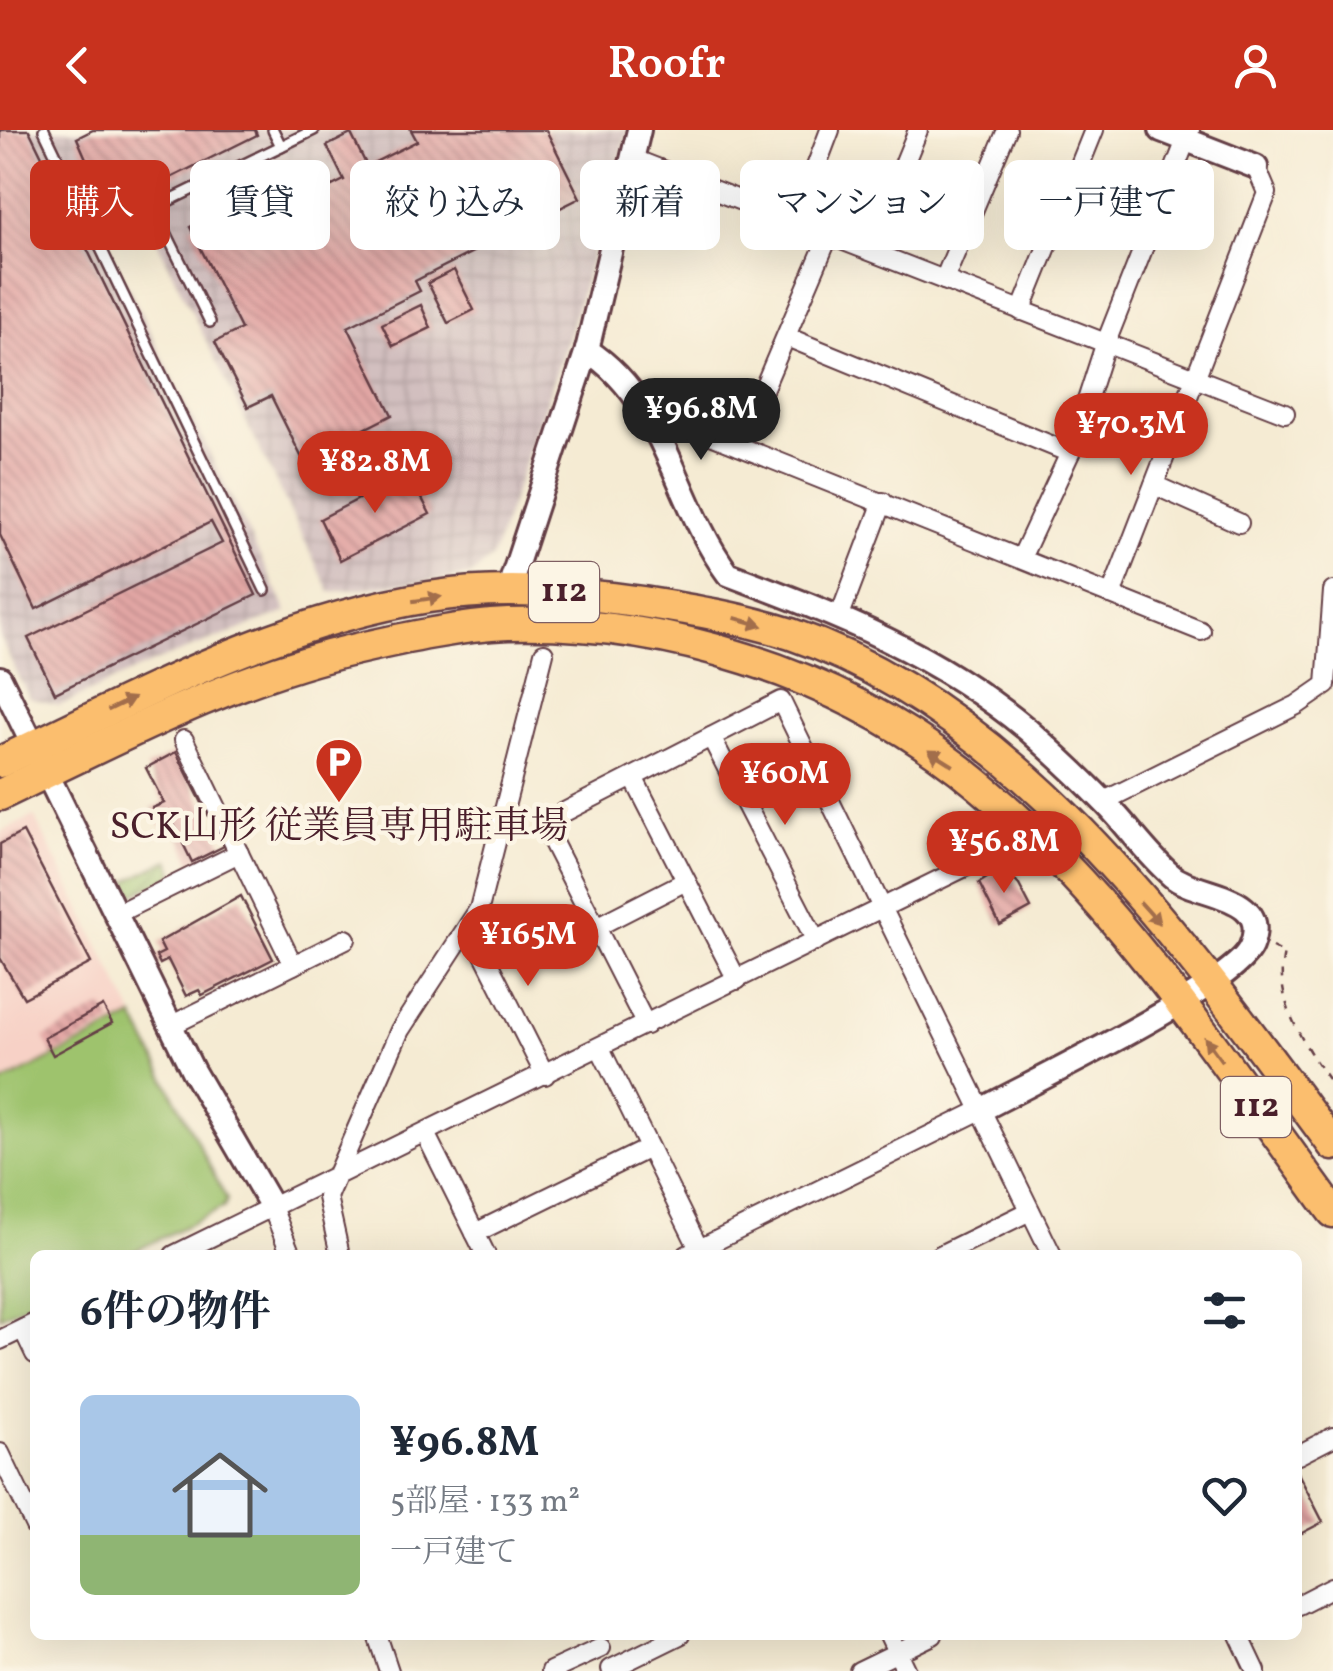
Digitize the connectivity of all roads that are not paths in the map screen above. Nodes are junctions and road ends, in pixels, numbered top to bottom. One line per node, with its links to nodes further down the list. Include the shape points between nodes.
1 (44, 130): 34 (lane)
2 (273, 130): 11 (lane)
3 (314, 130): 11 (lane)
4 (638, 130): 12 (street)
5 (830, 130): 13 (street)
6 (918, 130): 14 (street)
7 (1006, 130): 19 (street)
8 (1094, 130): 20 (street)
9 (1161, 130): 10 (street)
10 (1188, 135): 15 (street); 23 (street)
11 (281, 146): 21 (lane, via 154,208)
12 (631, 158): 16 (street); 24 (street)
13 (819, 160)
14 (906, 160)
15 (1256, 167): 25 (street, via 1267,192)
16 (740, 201)
17 (823, 250): 22 (street)
18 (869, 250): 19 (street)
19 (944, 280): 20 (street)
20 (1021, 311): 23 (street)
21 (210, 322)
22 (787, 338): 28 (street); 29 (street)
23 (1105, 345): 25 (street); 29 (street)
24 (587, 350): 26 (street, via 614,367); 35 (street)
25 (1195, 378): 27 (street); 30 (street)
26 (646, 409): 28 (street); 38 (street, via 728,574)
27 (1286, 412)
28 (739, 446): 31 (street)
29 (1070, 453): 33 (street)
30 (1154, 485): 32 (street); 37 (street)
31 (883, 502): 33 (street); 38 (street)
32 (1239, 524)
33 (1022, 556): 37 (street)
34 (265, 590)
35 (508, 591): 44 (highway, 112, one-way to 35, via 189,672 264,642 429,597); 60 (highway, 112, one-way to 60, via 571,592 716,613 794,635 872,671 978,740 1062,814)
36 (1333, 591): 48 (street, via 1326,685 1297,706)
37 (1111, 595): 39 (street)
38 (840, 615): 48 (street, via 918,652 967,685)
39 (1201, 631)
40 (544, 654): 54 (street, via 480,909)
41 (0, 678): 44 (street)
42 (711, 737): 46 (street); 52 (street, via 781,701); 57 (street)
43 (184, 740): 50 (street)
44 (40, 759): 45 (highway, 112); 47 (highway, 112); 53 (street); 61 (highway, 112, one-way to 44, via 1048,851 958,769 855,704 778,670 634,632 504,624 356,649)
45 (0, 762)
46 (633, 777): 51 (street); 55 (street, via 543,823)
47 (0, 794)
48 (1104, 801): 60 (street, via 1176,880 1237,900 1250,918 1253,937 1244,958)
49 (1010, 845): 52 (street)
50 (238, 853): 53 (street); 58 (street)
51 (686, 881): 55 (street); 59 (street)
52 (882, 908): 57 (street); 66 (street)
53 (116, 914): 62 (street)
54 (469, 924): 65 (street); 70 (street, via 400,1030)
55 (596, 927): 63 (street)
56 (346, 939): 58 (street)
57 (816, 941): 59 (street)
58 (292, 965): 62 (street)
59 (737, 980): 63 (street)
60 (1211, 981): 61 (street); 68 (highway, 112)
61 (1178, 1002): 66 (street); 73 (highway, 112, one-way to 61)
62 (172, 1025): 71 (street, via 214,1112)
63 (646, 1025): 64 (street)
64 (600, 1048): 65 (street); 69 (street)
65 (545, 1076): 67 (street)
66 (980, 1110): 72 (street); 80 (street)
67 (426, 1134): 70 (street); 74 (street)
68 (1333, 1145)
69 (649, 1148): 74 (street); 79 (street)
70 (334, 1180): 71 (street); 77 (street, via 328,1197)
71 (272, 1207): 75 (street); 76 (street)
72 (1030, 1210): 81 (street); 82 (street)
73 (1333, 1212)
74 (474, 1233): 78 (street)
75 (184, 1250)
76 (290, 1250)
77 (339, 1250)
78 (483, 1250)
79 (695, 1250)
80 (702, 1250)
81 (950, 1250)
82 (1050, 1250)
83 (29, 1326): 84 (street)
84 (0, 1340)
85 (1333, 1437): 87 (street)
86 (0, 1452): 88 (street)
87 (1302, 1453)
88 (30, 1515)
89 (1333, 1588): 90 (street)
90 (1302, 1603)
91 (379, 1640): 97 (street)
92 (670, 1640): 96 (street)
93 (1241, 1640): 101 (street)
94 (598, 1642): 96 (street); 98 (street)
95 (893, 1644): 99 (street); 100 (street)
96 (612, 1670)
97 (390, 1671)
98 (551, 1671)
99 (860, 1671)
100 (906, 1671)
101 (1256, 1671)

